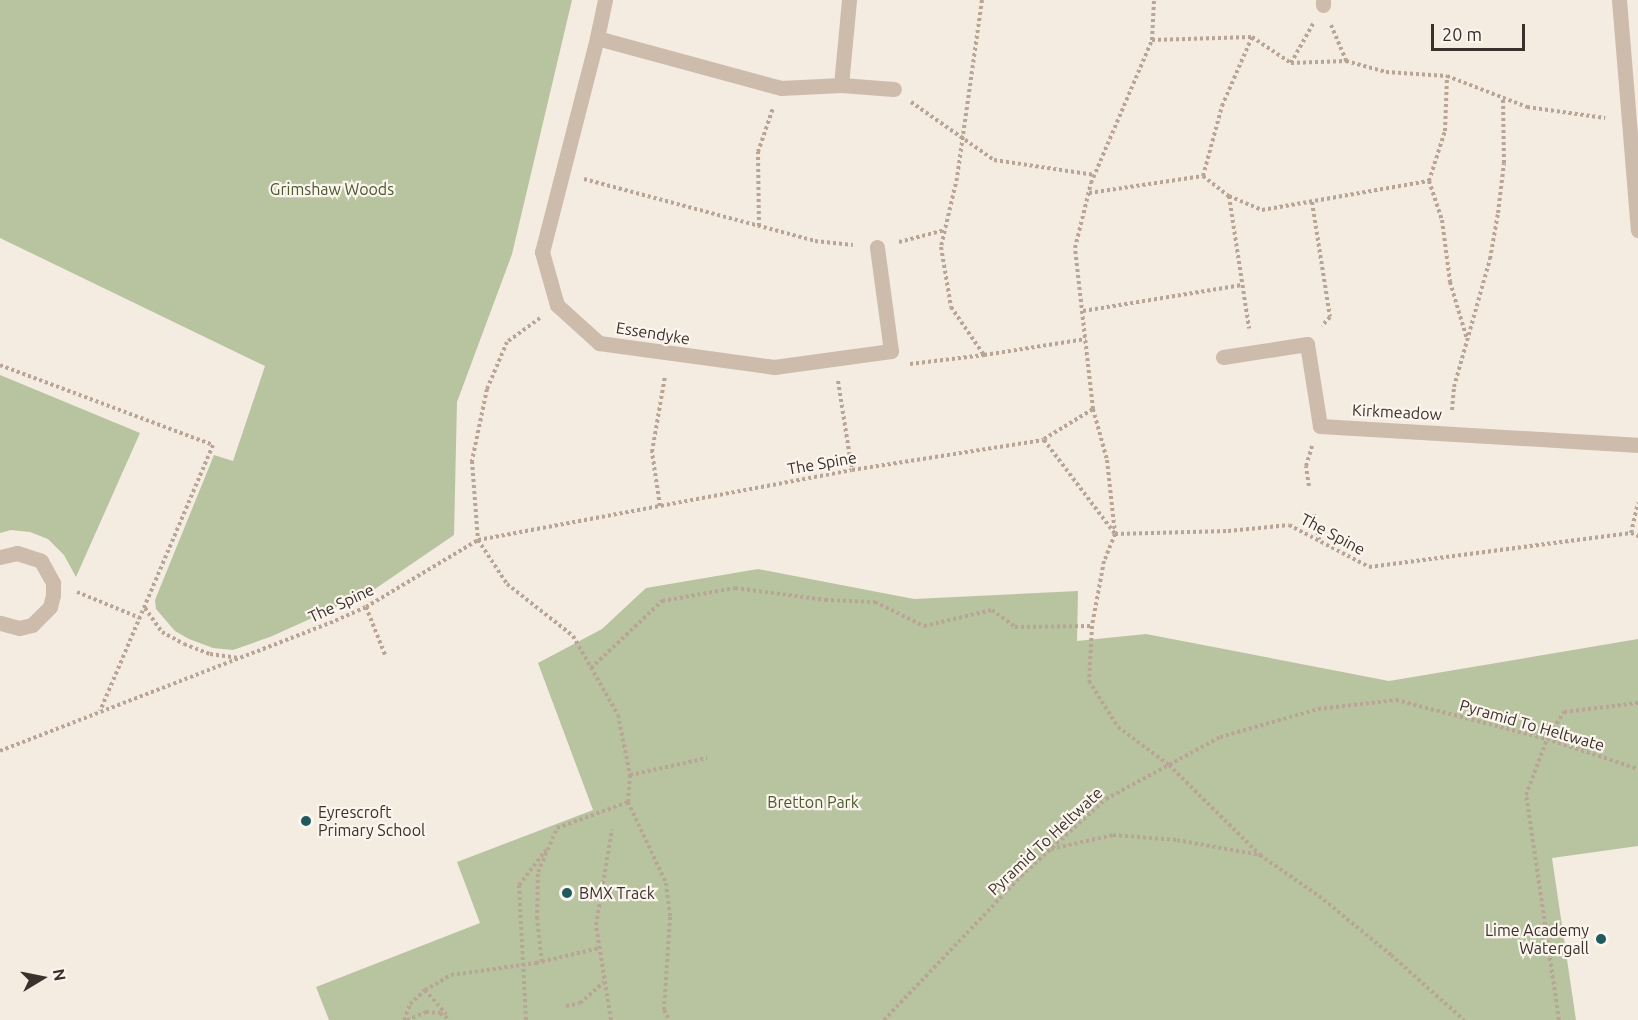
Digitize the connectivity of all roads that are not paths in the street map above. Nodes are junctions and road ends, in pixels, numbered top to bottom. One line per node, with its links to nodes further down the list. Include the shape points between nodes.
1 (605, 0): 4 (street)
2 (849, 0): 5 (street)
3 (1619, 0): 7 (street)
4 (597, 38): 5 (street, via 781,88); 9 (street, Essendyke, via 542,252 557,305 599,343 774,367 891,351)
5 (841, 85): 6 (street)
6 (894, 89)
7 (1637, 189): 8 (street)
8 (1638, 230)
9 (877, 247)
10 (1223, 357): 11 (street, Kirkmeadow, via 1306,344 1320,426)
11 (1638, 445)
12 (0, 557): 13 (street, via 29,555 40,561 53,583 50,607 42,618 19,628)
13 (0, 623)

